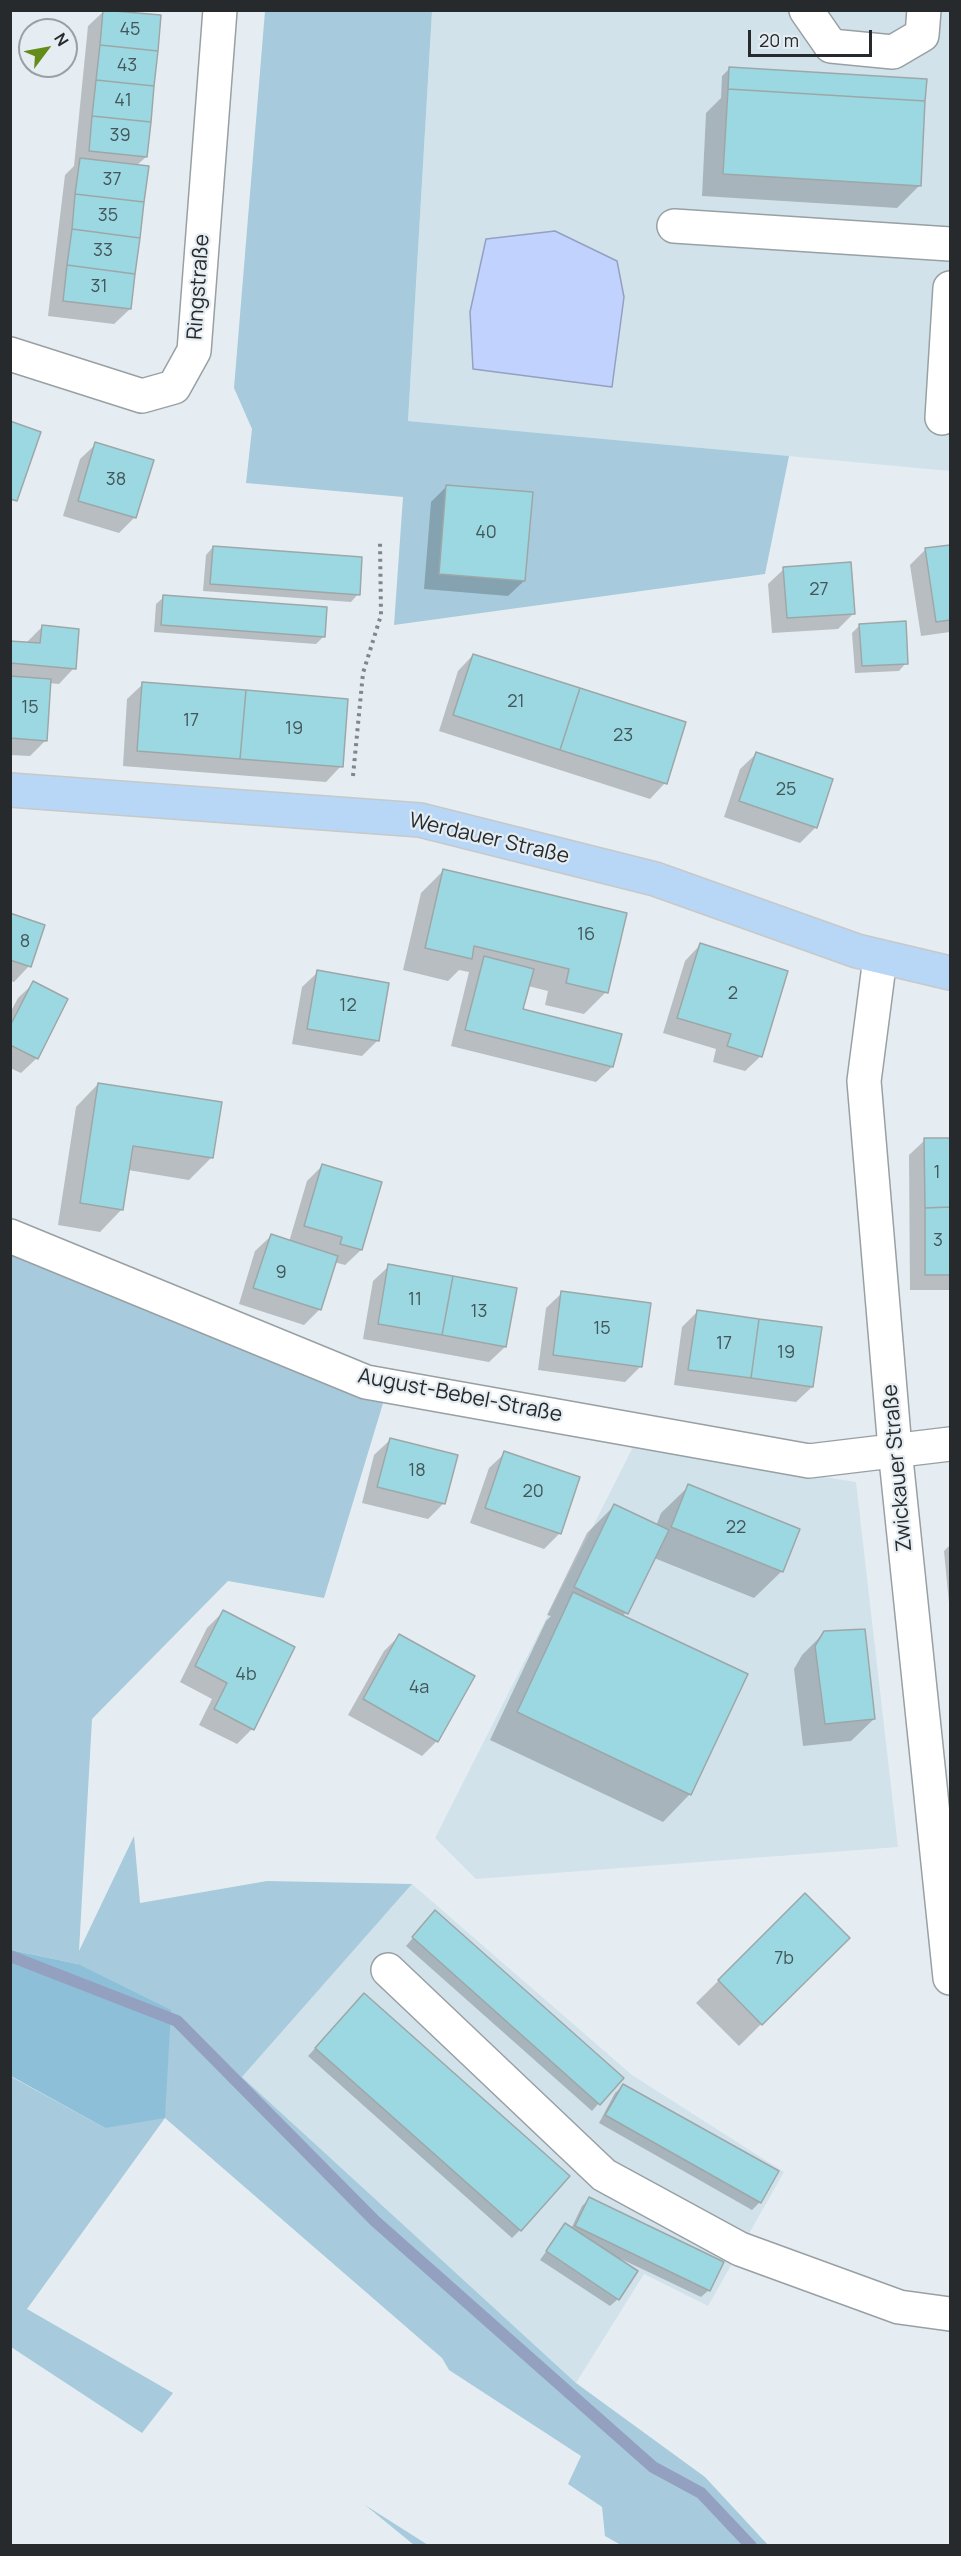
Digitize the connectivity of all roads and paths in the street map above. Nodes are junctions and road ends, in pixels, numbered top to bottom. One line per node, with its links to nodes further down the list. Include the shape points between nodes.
1 (220, 10): 7 (street, Ringstraße, via 194,351 174,387 142,396)
2 (806, 10): 3 (street, via 831,46 893,52 922,35)
3 (924, 10)
4 (674, 226): 5 (street)
5 (951, 244)
6 (951, 288): 8 (street)
7 (10, 354)
8 (942, 418)
9 (380, 543): 11 (path, via 381,615 363,673)
10 (10, 790): 11 (main road, Werdauer Straße)
11 (349, 814): 12 (main road, Werdauer Straße, via 420,820 655,879)
12 (880, 958): 13 (main road, Werdauer Straße); 16 (street, Zwickauer Straße, via 864,1081)
13 (951, 973)
14 (10, 1236): 16 (street, August-Bebel-Straße, via 366,1382 809,1461)
15 (951, 1444): 16 (street, August-Bebel-Straße)
16 (895, 1449): 17 (street, Zwickauer Straße)
17 (949, 1956)
18 (388, 1970): 19 (street, via 604,2175 740,2249 899,2307)
19 (951, 2314)

